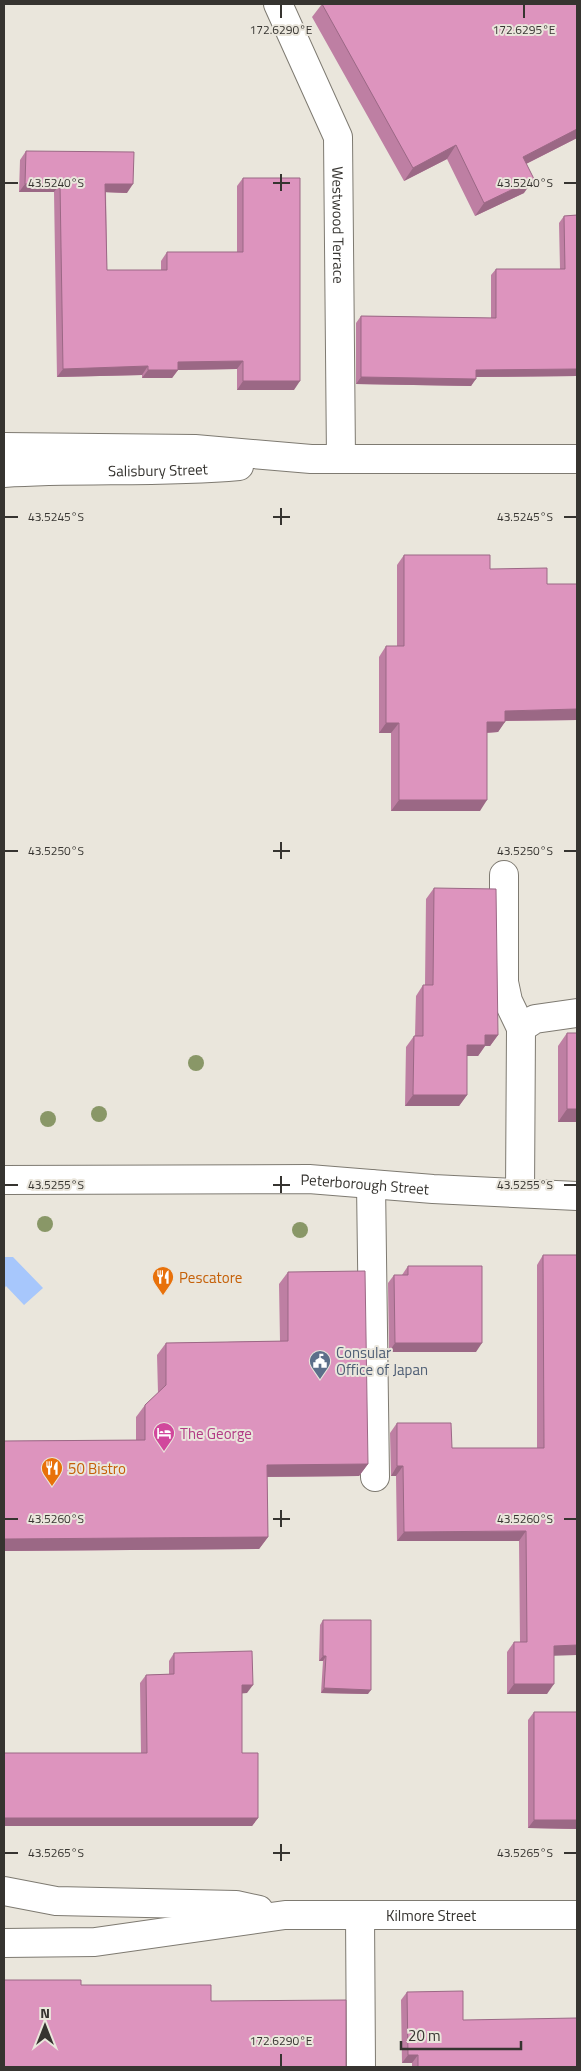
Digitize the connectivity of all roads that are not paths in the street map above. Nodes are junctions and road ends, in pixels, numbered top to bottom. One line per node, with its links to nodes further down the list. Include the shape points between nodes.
1 (278, 4): 4 (street, Westwood Terrace, via 338,136)
2 (4, 447): 3 (street, Salisbury Street, via 195,449)
3 (310, 459): 4 (street, Salisbury Street); 6 (street, Salisbury Street, via 196,470)
4 (341, 459): 5 (street, Salisbury Street)
5 (577, 459)
6 (4, 473)
7 (504, 875): 9 (street, via 504,982 508,1001)
8 (577, 1013): 9 (street, via 541,1017)
9 (522, 1028): 12 (street)
10 (4, 1180): 11 (street, Peterborough Street, via 309,1179)
11 (371, 1184): 12 (street, Peterborough Street); 14 (street)
12 (520, 1193): 13 (street, Peterborough Street)
13 (577, 1196)
14 (375, 1476)
15 (4, 1891): 16 (street, Kilmore Street, via 56,1901 236,1905)
16 (285, 1916): 17 (street, Kilmore Street); 19 (street, Kilmore Street, via 95,1942)
17 (360, 1916): 18 (street, Kilmore Street); 20 (street)
18 (577, 1916)
19 (4, 1943)
20 (361, 2067)

